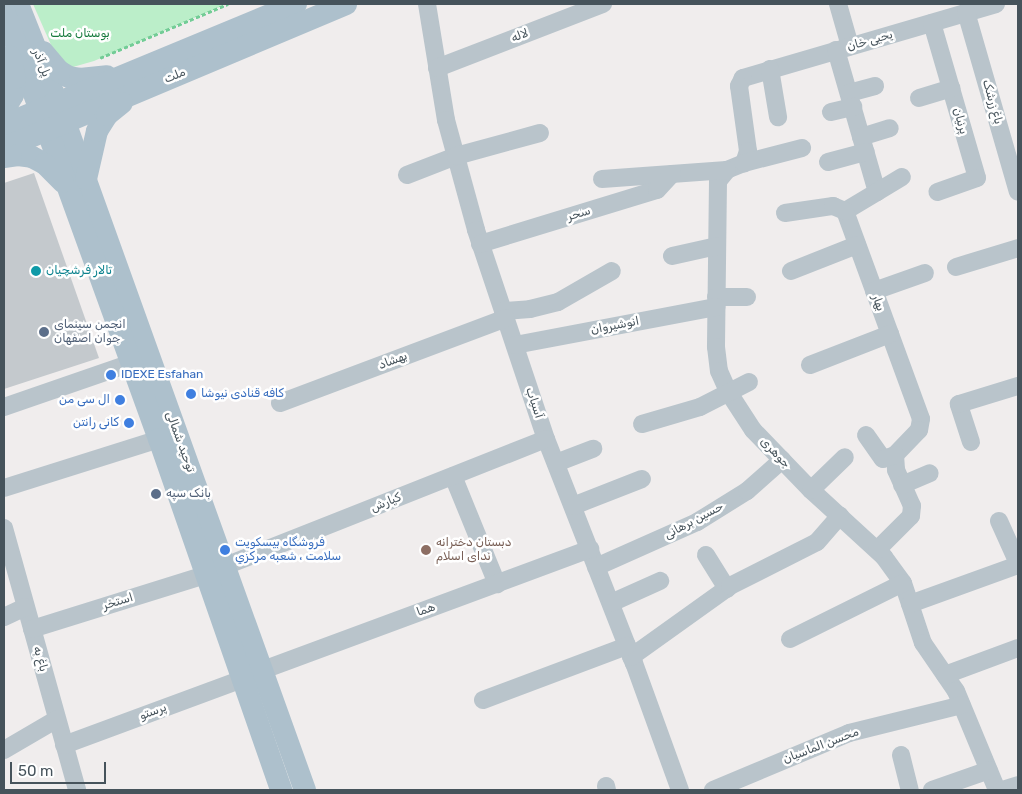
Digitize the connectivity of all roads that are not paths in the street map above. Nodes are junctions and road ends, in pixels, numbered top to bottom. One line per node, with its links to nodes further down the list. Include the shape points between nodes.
1 (18, 4): 11 (main road, پل آذر)
2 (296, 4): 16 (main road, ملت)
3 (346, 4): 16 (main road, ملت)
4 (427, 4): 14 (street, آسیاب)
5 (603, 4): 14 (street, لاله)
6 (838, 4): 13 (street)
7 (996, 4): 9 (street, یحیی خان)
8 (4, 11): 23 (main road, پل آذر)
9 (966, 12): 10 (street, یحیی خان); 43 (street, باغ زرشک)
10 (932, 23): 13 (street, یحیی خان); 18 (street, پرنیان)
11 (28, 30): 16 (main road, via 49,61 69,77); 23 (main road, پل آذر)
12 (4, 37): 21 (main road, via 15,78 13,95)
13 (843, 48): 15 (street, یحیی خان); 20 (street)
14 (437, 68): 31 (street, آسیاب)
15 (770, 70): 24 (street); 34 (street, یحیی خان, via 743,78 739,86 748,151)
16 (131, 83): 23 (main road, ملت); 40 (main road, via 97,131)
17 (875, 86): 20 (street)
18 (951, 88): 19 (street); 42 (street, پرنیان, via 977,178)
19 (919, 98)
20 (851, 100): 22 (street); 28 (street)
21 (4, 110)
22 (831, 112)
23 (52, 117): 25 (main road, ملت); 29 (main road, ملت); 40 (main road, توحید شمالی)
24 (778, 117)
25 (4, 125)
26 (890, 128): 28 (street)
27 (540, 133): 31 (street)
28 (864, 145): 33 (street); 41 (street)
29 (4, 148)
30 (802, 148): 34 (street)
31 (456, 156): 37 (street); 46 (street, آسیاب)
32 (4, 157): 40 (main road, via 32,157)
33 (828, 162)
34 (744, 163): 35 (street)
35 (727, 170): 36 (street); 48 (street, جوهری, via 718,181)
36 (672, 174): 39 (street); 46 (street, سحر, via 657,190)
37 (407, 175)
38 (902, 177): 41 (street)
39 (602, 179)
40 (77, 184): 61 (main road, توحید شمالی); 92 (main road, توحید شمالی)
41 (877, 192): 44 (street)
42 (937, 192)
43 (1018, 192)
44 (845, 211): 45 (street, via 833,206); 47 (street, بهار)
45 (785, 213)
46 (480, 244): 58 (street, آسیاب)
47 (857, 245): 53 (street); 55 (street, بهار)
48 (717, 246): 50 (street); 57 (street, جوهری)
49 (1018, 248): 51 (street)
50 (672, 256)
51 (956, 267)
52 (612, 271): 58 (street, بهشاد, via 558,302)
53 (791, 271)
54 (925, 273): 55 (street)
55 (874, 291): 59 (street, بهار)
56 (746, 297): 57 (street, انوشیروان)
57 (716, 302): 60 (street, انوشیروان); 65 (street, جوهری, via 719,371)
58 (504, 314): 60 (street, آسیاب); 66 (street, بهشاد)
59 (890, 334): 62 (street); 74 (street, بهار, via 921,419 919,430)
60 (515, 345): 71 (street, آسیاب)
61 (131, 363): 67 (street); 70 (main road, توحید شمالی)
62 (810, 364)
63 (749, 382): 65 (street)
64 (1018, 386): 72 (street, via 959,404)
65 (728, 393): 68 (street, via 700,407); 76 (street, جوهری, via 753,430)
66 (280, 403)
67 (4, 407)
68 (642, 424)
69 (866, 435): 74 (street, via 883,458)
70 (159, 439): 82 (street); 94 (main road, توحید شمالی)
71 (546, 439): 77 (street, آسیاب); 79 (street, کیارش)
72 (971, 442)
73 (593, 449): 77 (street)
74 (895, 455): 81 (street)
75 (845, 457): 83 (street)
76 (782, 460): 83 (street, جوهری); 93 (street, حسین برهانی, via 747,491 697,522)
77 (556, 463): 84 (street, آسیاب)
78 (930, 473): 81 (street)
79 (453, 476): 92 (street, کیارش); 97 (street)
80 (642, 479): 84 (street)
81 (902, 485): 89 (street, via 912,506 911,516)
82 (4, 488)
83 (811, 490): 85 (street, جوهری)
84 (573, 506): 88 (street, آسیاب)
85 (840, 516): 89 (street, جوهری); 98 (street, via 816,542)
86 (999, 521): 91 (street)
87 (5, 535): 102 (street, باغ به)
88 (590, 549): 93 (street, آسیاب); 97 (street, هما)
89 (877, 550): 96 (street, جوهری)
90 (706, 555): 98 (street)
91 (1018, 564): 100 (street)
92 (226, 566): 101 (main road, توحید شمالی)
93 (596, 567): 99 (street, آسیاب)
94 (205, 575): 103 (main road, توحید شمالی); 105 (street, استخر)
95 (660, 581): 99 (street)
96 (903, 583): 100 (street, جوهری); 106 (street)
97 (497, 584): 109 (street, هما)
98 (727, 589): 108 (street)
99 (611, 603): 108 (street, آسیاب)
100 (910, 604): 110 (street, جوهری, via 923,643)
101 (239, 605): 103 (main road); 109 (main road, توحید شمالی)
102 (25, 607): 104 (street); 105 (street, باغ به)
103 (218, 612): 111 (main road, توحید شمالی)
104 (4, 617)
105 (32, 629): 114 (street, باغ به)
106 (790, 639)
107 (1018, 648): 110 (street)
108 (629, 651): 112 (street); 123 (street, آسیاب)
109 (263, 670): 122 (main road, توحید شمالی)
110 (945, 675): 113 (street, جوهری)
111 (242, 679): 115 (street, پرستو); 121 (main road, توحید شمالی)
112 (483, 700)
113 (962, 705): 118 (street, جوهری); 124 (street, محسن الماسیان, via 849,733)
114 (57, 719): 115 (street, باغ به); 116 (street)
115 (64, 745): 120 (street, باغ به)
116 (4, 750)
117 (901, 755): 125 (street)
118 (989, 770): 126 (street); 127 (street, جوهری)
119 (1018, 785): 128 (street)
120 (77, 790)
121 (281, 790)
122 (306, 790)
123 (680, 790)
124 (712, 790)
125 (910, 790)
126 (932, 790)
127 (997, 790)
128 (1002, 790)

